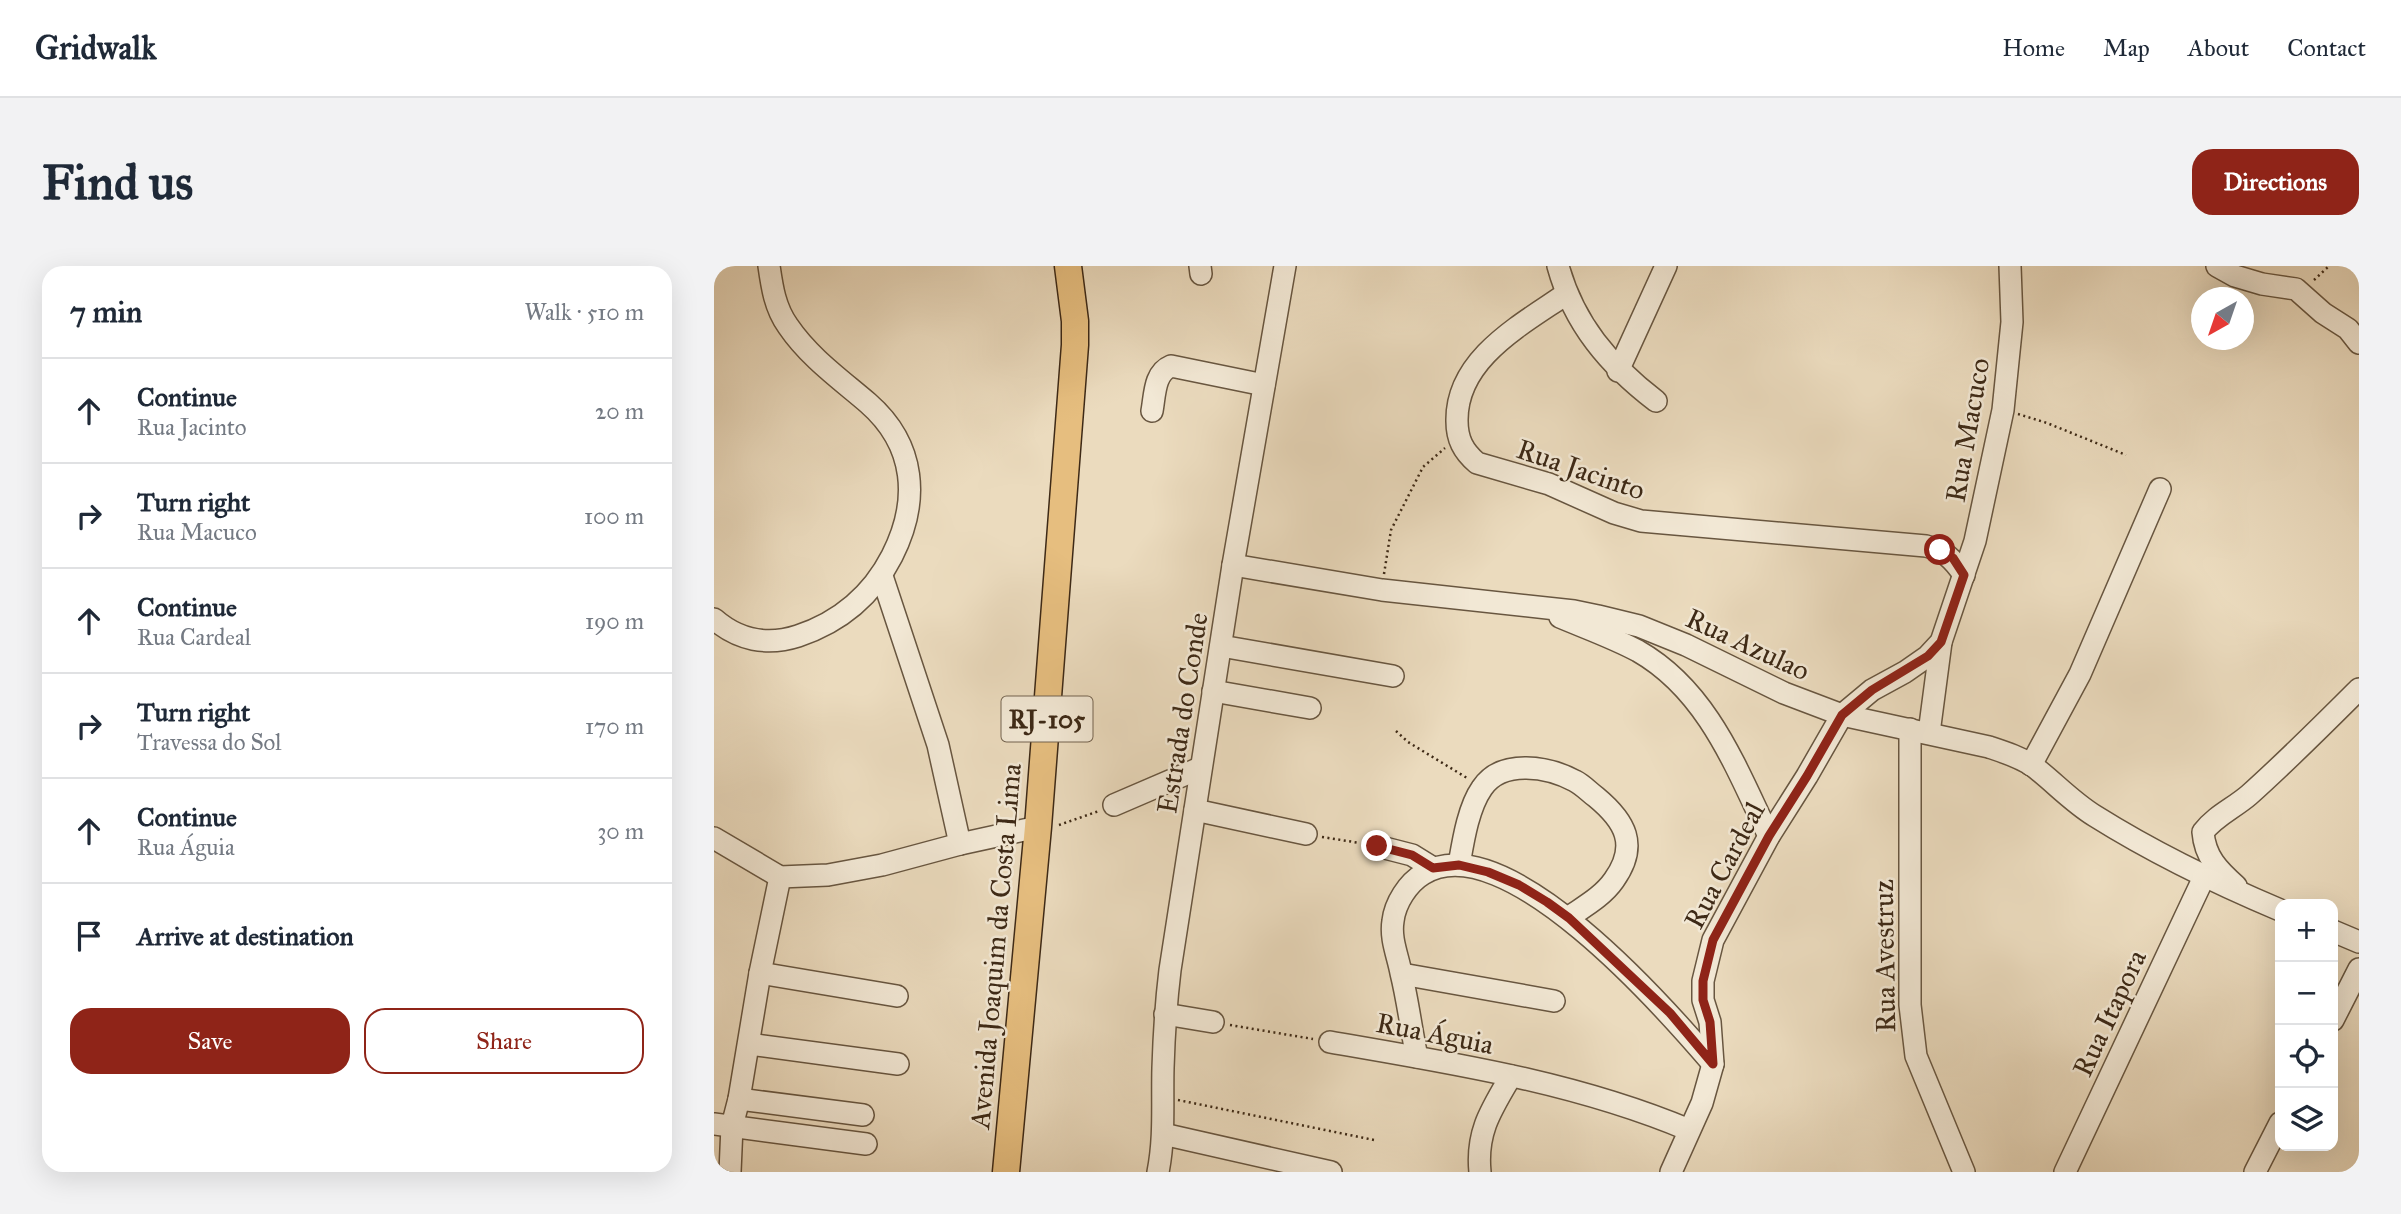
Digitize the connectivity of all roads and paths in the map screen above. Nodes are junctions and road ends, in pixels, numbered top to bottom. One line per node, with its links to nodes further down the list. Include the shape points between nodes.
1 (769, 266): 22 (street, via 778,308 788,326 806,349 890,426 903,451 911,477 909,505 899,542)
2 (1068, 266): 40 (main road, Avenida Joaquim da Costa Lima / RJ-105, via 1075,345)
3 (1285, 266): 13 (street, Estrada do Conde)
4 (1558, 266): 10 (street)
5 (1666, 266): 12 (street)
6 (2010, 266): 15 (street, Rua Macuco, via 2012,322)
7 (2217, 266): 9 (street, via 2262,284)
8 (2329, 266): 9 (path)
9 (2296, 289): 11 (street)
10 (1566, 294): 12 (street, via 1592,339); 17 (street, via 1502,341 1468,375 1457,412)
11 (2359, 343)
12 (1618, 371): 14 (street)
13 (1264, 385): 16 (street, via 1171,366 1159,376); 20 (street, Estrada do Conde)
14 (1656, 401)
15 (2003, 410): 18 (path); 21 (street, Rua Macuco)
16 (1152, 411)
17 (1457, 436): 21 (street, Rua Jacinto, via 1477,463 1549,484 1641,521 1926,546 1953,558); 23 (path, via 1423,467 1391,530)
18 (2126, 455)
19 (2161, 489): 35 (street, via 2080,674)
20 (1233, 565): 23 (street, Rua Azulao); 27 (street, Estrada do Conde)
21 (1964, 575): 26 (street, Rua Macuco)
22 (882, 576): 25 (street, via 859,603 796,636 768,641 745,638); 44 (street, via 937,745)
23 (1382, 590): 24 (street, Rua Azulao)
24 (1536, 608): 32 (street, Rua Azulao, via 1574,611 1639,626); 42 (street, via 1638,651 1694,697 1745,782)
25 (714, 619)
26 (1941, 642): 32 (street, via 1928,656 1872,690); 34 (street, Rua Avestruz)
27 (1221, 646): 28 (street); 30 (street, Estrada do Conde)
28 (1393, 676)
29 (2359, 689): 50 (street, via 2267,779 2203,832 2206,852 2216,868)
30 (1213, 691): 31 (street); 36 (street, Estrada do Conde)
31 (1310, 708)
32 (1842, 715): 34 (street, Rua Azulao); 42 (street, Rua Cardeal)
33 (1396, 731): 37 (path)
34 (1920, 731): 35 (street, Rua Azulao, via 1989,747); 85 (street, Rua Avestruz, via 1910,1005 1916,1056)
35 (2031, 765): 49 (street, Rua Azulao, via 2092,815)
36 (1200, 768): 38 (street); 39 (street, Estrada do Conde)
37 (1482, 788): 46 (street); 52 (street, via 1510,770 1533,767 1557,772 1578,782 1620,821 1627,851 1622,867 1596,899)
38 (1114, 805): 40 (path, via 1072,822)
39 (1195, 810): 41 (street); 61 (street, Estrada do Conde)
40 (1038, 827): 44 (street); 80 (main road, Avenida Joaquim da Costa Lima / RJ-105)
41 (1306, 834): 45 (path)
42 (1769, 836): 67 (street, Rua Cardeal, via 1707,959 1703,1000 1710,1022)
43 (714, 838): 48 (street)
44 (960, 844): 48 (street, via 828,875)
45 (1377, 846): 47 (street, via 1412,855)
46 (1459, 865): 47 (street); 52 (street, via 1519,885)
47 (1433, 868): 57 (street, via 1414,880 1393,919)
48 (780, 877): 56 (street)
49 (2204, 877): 50 (street, Rua Azulao); 86 (street, Rua Itapora)
50 (2246, 895): 51 (street, Rua Azulao)
51 (2275, 908)
52 (1569, 918): 67 (street, via 1670,1013)
53 (2338, 933): 54 (street)
54 (2359, 942)
55 (2359, 969): 60 (street)
56 (760, 973): 58 (street); 64 (street)
57 (1402, 974): 59 (street); 65 (street)
58 (897, 996)
59 (1554, 1001)
60 (2338, 1010)
61 (1165, 1014): 62 (street); 69 (street, Estrada do Conde)
62 (1213, 1022): 63 (path)
63 (1330, 1042): 65 (street, Rua Águia)
64 (749, 1044): 66 (street); 70 (street)
65 (1417, 1057): 68 (street, Rua Águia)
66 (898, 1064)
67 (1713, 1064): 73 (street, Rua Cardeal)
68 (1511, 1076): 73 (street, Rua Águia, via 1618,1103); 83 (street, via 1484,1126 1479,1142)
69 (1162, 1097): 75 (street, Estrada do Conde); 76 (path)
70 (739, 1099): 71 (street); 72 (street)
71 (863, 1115)
72 (723, 1125): 77 (street); 79 (street)
73 (1689, 1130): 84 (street, Rua Cardeal)
74 (2275, 1133): 87 (street)
75 (1163, 1134): 81 (street, Estrada do Conde); 82 (street)
76 (1374, 1140)
77 (866, 1144)
78 (714, 1170): 79 (street)
79 (729, 1172)
80 (1006, 1172)
81 (1158, 1172)
82 (1331, 1172)
83 (1480, 1172)
84 (1671, 1172)
85 (1964, 1172)
86 (2065, 1172)
87 (2255, 1172)

